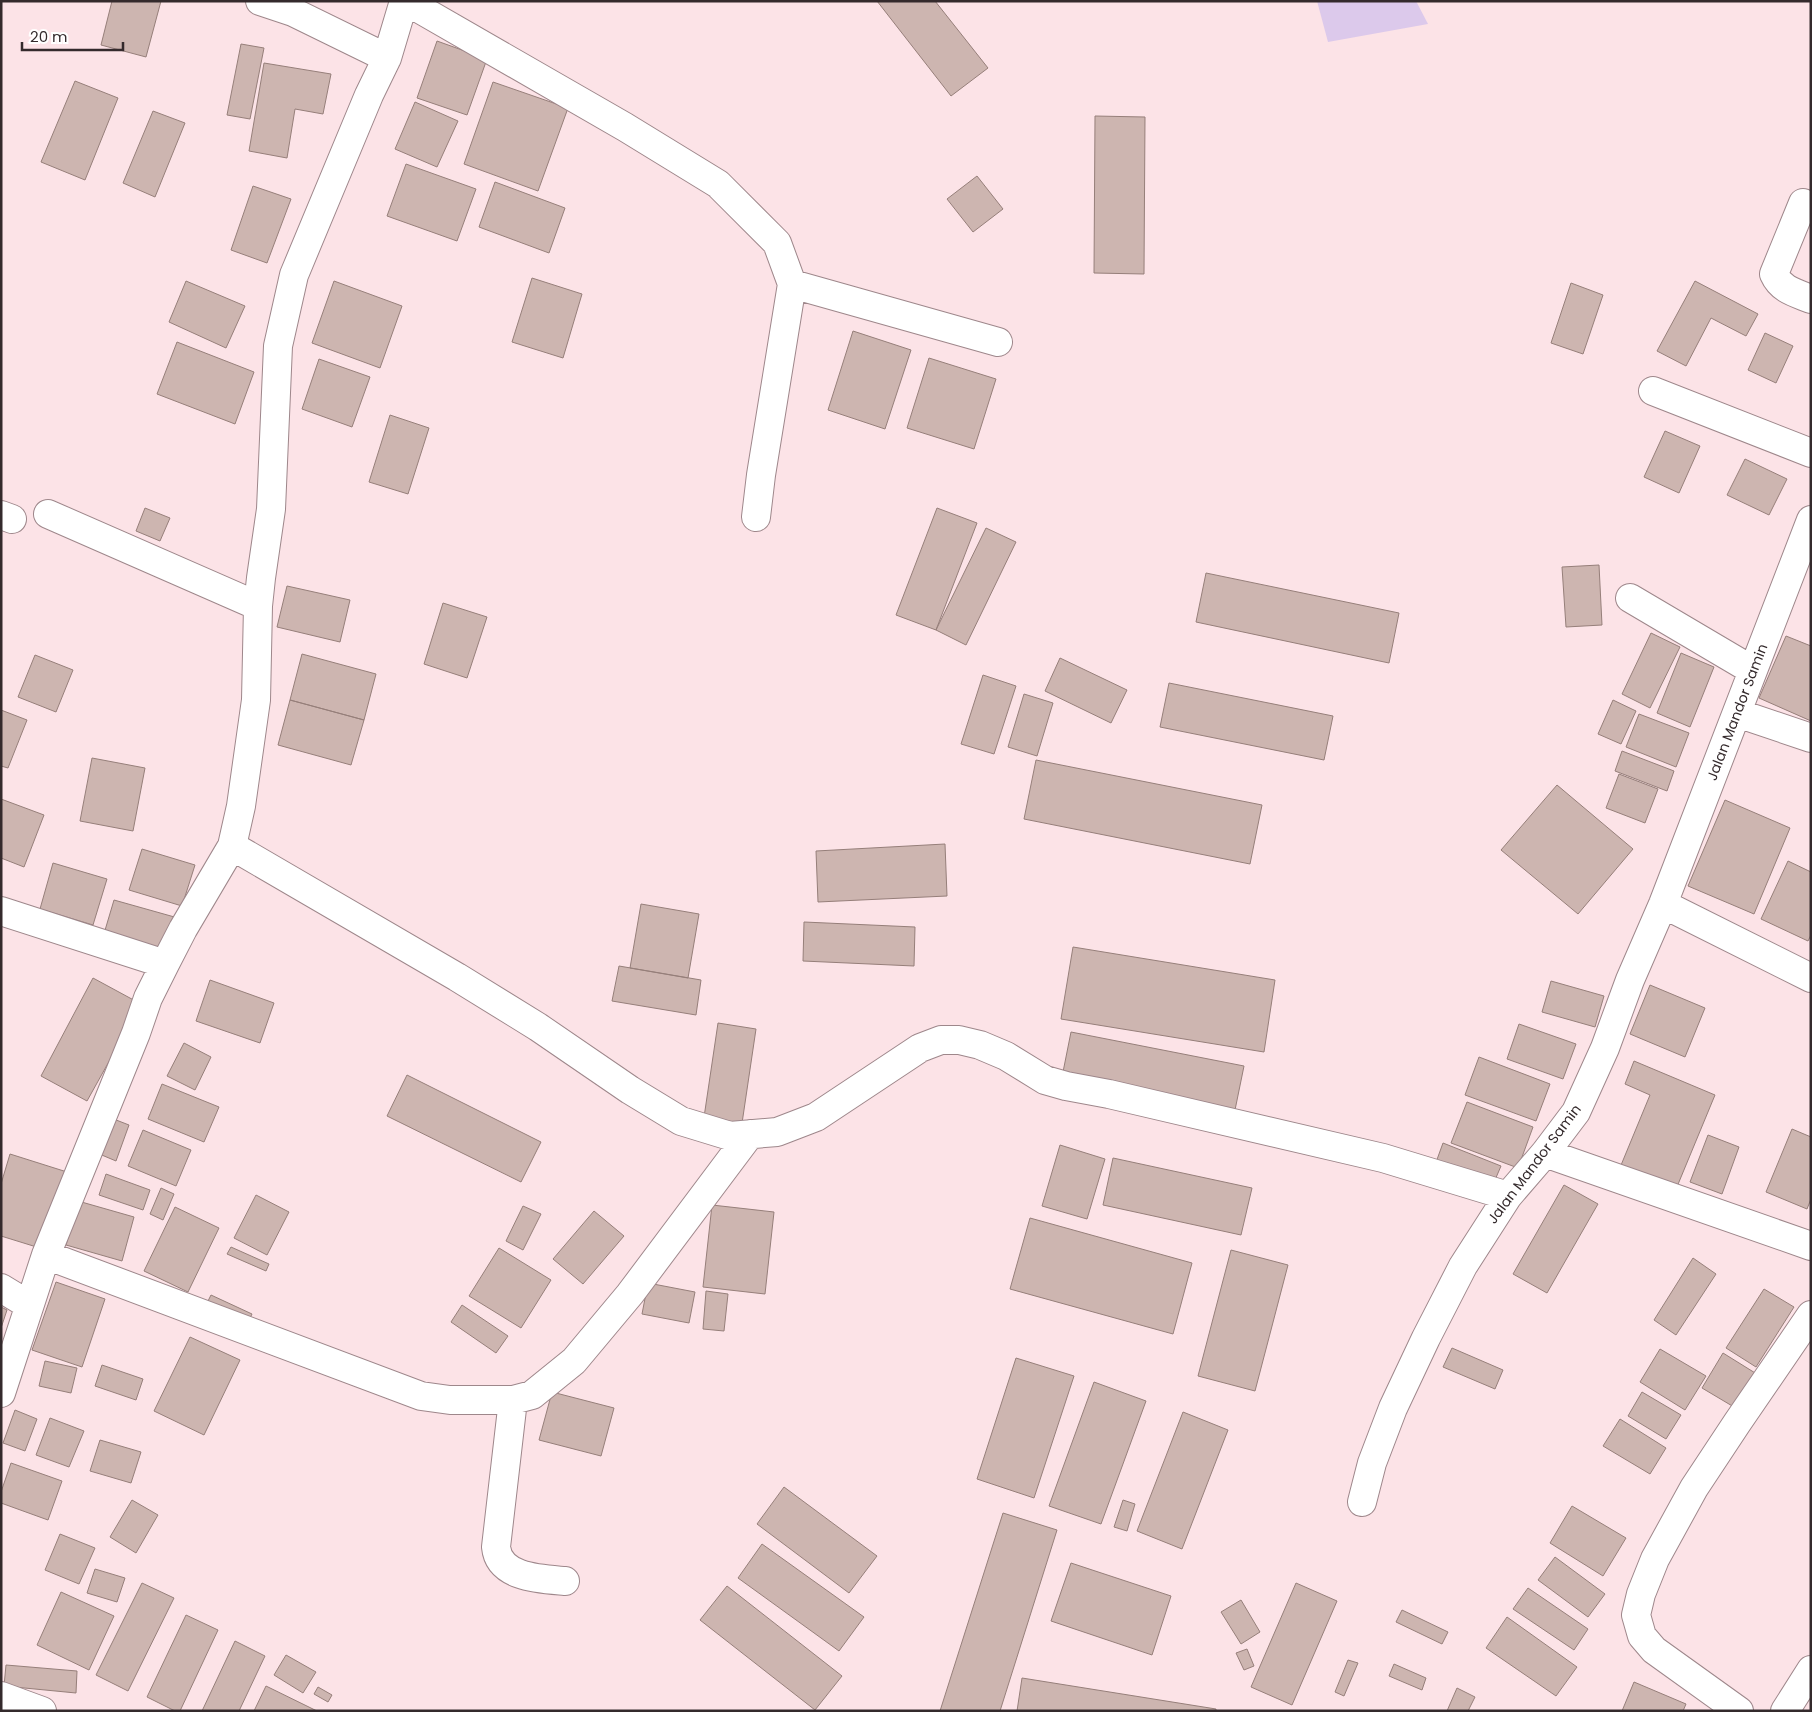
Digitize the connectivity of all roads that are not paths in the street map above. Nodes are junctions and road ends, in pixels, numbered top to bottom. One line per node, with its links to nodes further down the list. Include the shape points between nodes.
1 (260, 1): 3 (street, via 293,12)
2 (405, 1): 3 (street); 5 (street, via 718,184 777,242)
3 (387, 58): 14 (street, via 294,275 278,346 272,509)
4 (1803, 203): 6 (street, via 1774,274 1786,289)
5 (792, 284): 7 (street); 11 (street)
6 (1811, 300)
7 (998, 342)
8 (1653, 391): 9 (street)
9 (1811, 453)
10 (48, 514): 14 (street)
11 (756, 517)
12 (1811, 520): 15 (street, Jalan Mandor Samin)
13 (1630, 598): 15 (street)
14 (258, 606): 18 (street, via 256,700)
15 (1752, 670): 16 (street, Jalan Mandor Samin)
16 (1737, 713): 17 (street); 19 (street, Jalan Mandor Samin)
17 (1811, 738)
18 (232, 846): 21 (street); 23 (street, via 457,977 682,1121 730,1136)
19 (1663, 904): 22 (street); 24 (street, Jalan Mandor Samin, via 1576,1112)
20 (1, 911): 21 (street)
21 (165, 964): 27 (street, via 148,998 142,1036)
22 (1811, 978)
23 (750, 1134): 25 (street, via 777,1132 816,1117 920,1048 941,1040 960,1040 980,1044 1045,1080 1059,1084 1383,1158); 32 (street, via 630,1294 574,1361 532,1395)
24 (1545, 1153): 25 (street, Jalan Mandor Samin); 26 (street)
25 (1508, 1196): 33 (street, Jalan Mandor Samin, via 1462,1266 1426,1338 1393,1408 1372,1463)
26 (1811, 1246)
27 (46, 1255): 29 (street); 32 (street, via 421,1396 450,1400)
28 (1, 1288): 29 (street)
29 (29, 1305): 31 (street)
30 (1811, 1315): 38 (street, via 1694,1488 1655,1559 1636,1615 1642,1636 1654,1650)
31 (1, 1393)
32 (513, 1400): 34 (street, via 497,1556 509,1569 534,1579)
33 (1362, 1502)
34 (566, 1581)
35 (1811, 1670): 39 (street)
36 (1, 1696): 37 (street)
37 (42, 1711)
38 (1739, 1711)
39 (1785, 1711)

